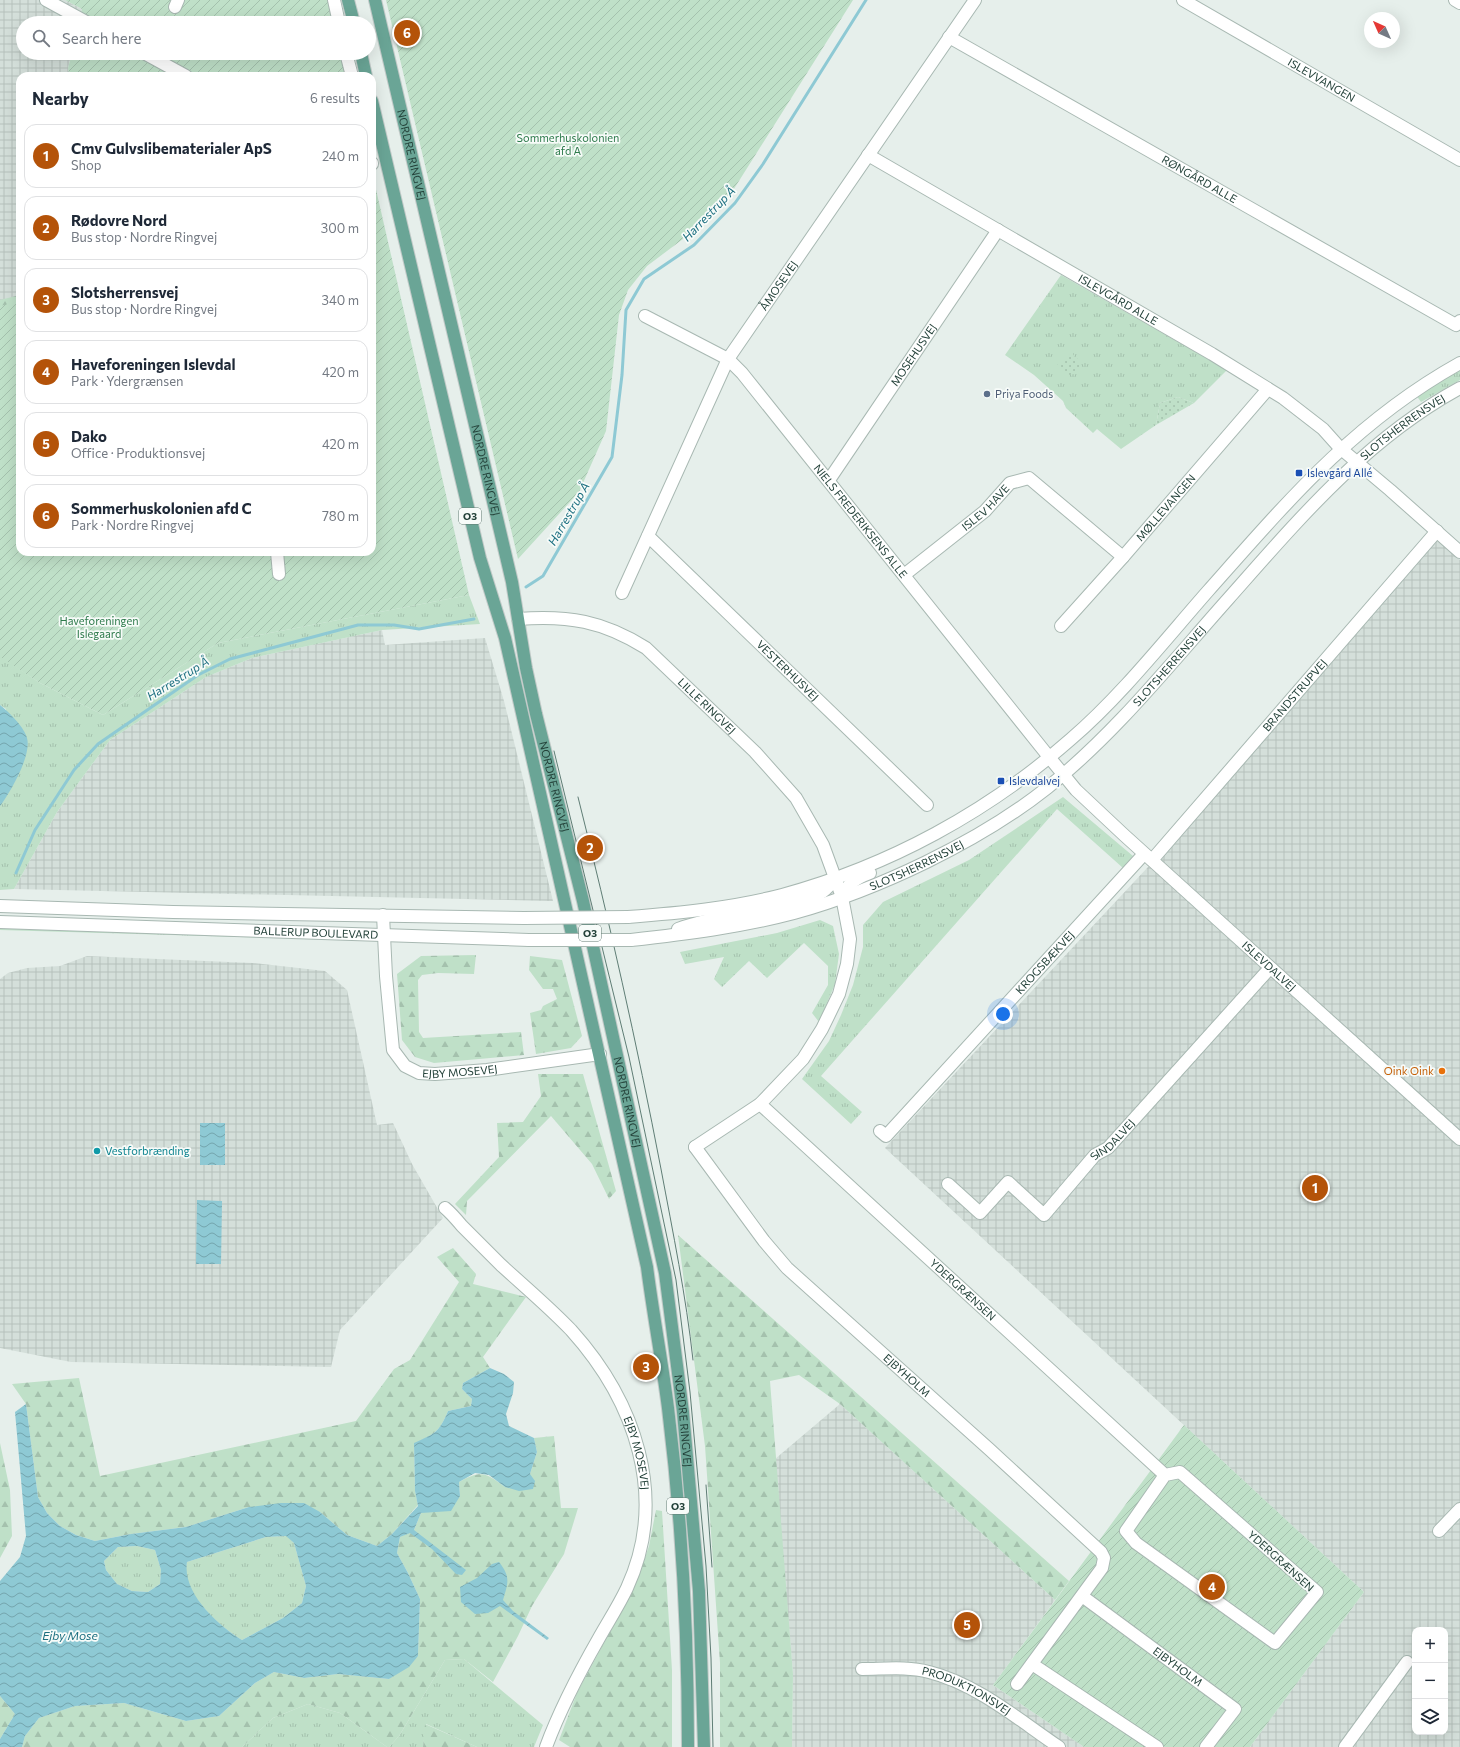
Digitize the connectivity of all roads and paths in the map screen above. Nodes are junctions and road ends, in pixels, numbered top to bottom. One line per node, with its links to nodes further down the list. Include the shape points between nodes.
1 (46, 0): 7 (street)
2 (334, 0): 8 (street)
3 (348, 0): 9 (main road)
4 (375, 0): 38 (main road, NORDRE RINGVEJ / O3, via 509,568)
5 (975, 0): 10 (street, ÅMOSEVEJ)
6 (1183, 0): 19 (street, ISLEVVANGEN)
7 (75, 16)
8 (337, 16)
9 (352, 16)
10 (949, 37): 18 (street, ÅMOSEVEJ); 22 (street, RØNGÅRD ALLE)
11 (157, 60): 14 (street)
12 (348, 60): 15 (street)
13 (363, 60): 16 (main road)
14 (179, 72)
15 (351, 72)
16 (365, 72)
17 (376, 118): 55 (main road, NORDRE RINGVEJ / O3, via 480,558 505,638)
18 (868, 155): 20 (street, ISLEVGÅRD ALLE); 23 (street, ÅMOSEVEJ)
19 (1460, 160)
20 (998, 230): 26 (street, ISLEVGÅRD ALLE); 29 (street, MOSEHUSVEJ)
21 (645, 316): 23 (street, NIELS FREDERIKSENS ALLE)
22 (1455, 321)
23 (728, 359): 29 (street, NIELS FREDERIKSENS ALLE); 31 (street, ÅMOSEVEJ)
24 (1460, 363): 27 (street, SLOTSHERRENSVEJ, via 1402,399)
25 (1460, 388): 28 (street, SLOTSHERRENSVEJ, via 1385,436)
26 (1268, 389): 27 (street, ISLEVGÅRD ALLE, via 1323,429); 34 (street, MØLLEVANGEN)
27 (1340, 448): 28 (street, ISLEVGÅRD ALLE); 40 (street, SLOTSHERRENSVEJ, via 1300,488 1121,689 1072,739)
28 (1356, 462): 30 (street, ISLEVGÅRD ALLE); 41 (street, SLOTSHERRENSVEJ, via 1315,500 1135,704)
29 (829, 480): 36 (street, NIELS FREDERIKSENS ALLE)
30 (1437, 531): 32 (street, ISLEVGÅRD ALLE); 44 (street, BRANDSTRUPVEJ)
31 (648, 536): 37 (street, ÅMOSEVEJ); 42 (street, VESTERHUSVEJ)
32 (1460, 552)
33 (278, 556): 35 (street)
34 (1123, 557): 36 (street, ISLEV HAVE, via 1029,478 1010,483 985,511); 39 (street, MØLLEVANGEN)
35 (279, 574)
36 (904, 575): 40 (street, NIELS FREDERIKSENS ALLE)
37 (622, 593)
38 (518, 619): 45 (street, LILLE RINGVEJ, via 583,620 605,626 646,648 778,776 811,821 824,845); 71 (main road, NORDRE RINGVEJ / O3, via 536,714 585,909 665,1273 683,1412 699,1591)
39 (1061, 626)
40 (1049, 757): 41 (street, NIELS FREDERIKSENS ALLE); 43 (street, SLOTSHERRENSVEJ, via 992,800)
41 (1063, 774): 44 (street, ISLEVDALVEJ, via 1076,790); 46 (street, SLOTSHERRENSVEJ, via 1046,789 993,824 939,855)
42 (927, 805)
43 (955, 822): 45 (street, SLOTSHERRENSVEJ, via 882,860); 46 (street, SLOTSHERRENSVEJ, via 948,833 936,841 856,879 848,885)
44 (1148, 857): 54 (street, ISLEVDALVEJ); 57 (street, KROGSBÆKVEJ, via 886,1136)
45 (835, 878): 46 (street); 49 (street, SLOTSHERRENSVEJ, via 781,895 727,906); 52 (street, SLOTSHERRENSVEJ, via 829,888 820,894 771,908 693,924)
46 (842, 898): 52 (street, SLOTSHERRENSVEJ, via 793,913 739,925); 56 (street, via 850,938 847,964 839,994 822,1029 803,1059)
47 (0, 906): 48 (street, BALLERUP BOULEVARD)
48 (384, 915): 49 (street, BALLERUP BOULEVARD, bridge); 51 (street, EJBY MOSEVEJ)
49 (628, 917)
50 (0, 922): 51 (street, BALLERUP BOULEVARD)
51 (384, 935): 53 (street, BALLERUP BOULEVARD, bridge, via 529,940); 55 (street, EJBY MOSEVEJ, via 393,1050 405,1066 419,1073 434,1074 487,1070)
52 (656, 937): 53 (street, SLOTSHERRENSVEJ)
53 (631, 940)
54 (1270, 968): 58 (street, ISLEVDALVEJ); 59 (street, SINDALVEJ, via 1111,1145 1095,1155 1044,1215 1008,1182 980,1212)
55 (600, 1054): 70 (main road, NORDRE RINGVEJ / O3, via 647,1267 668,1410 688,1651)
56 (760, 1104): 61 (street, YDERGRÆNSEN); 64 (street, EJBYHOLM, via 695,1147 787,1268 1101,1552 1104,1558 1102,1568)
57 (880, 1131)
58 (1460, 1139)
59 (948, 1184)
60 (445, 1208): 69 (street, EJBY MOSEVEJ, via 571,1330 604,1372 624,1408 636,1439 646,1484 646,1517 642,1546 627,1588 580,1671)
61 (1165, 1475): 61 (street, YDERGRÆNSEN, via 1126,1531 1136,1543 1276,1643 1317,1592 1180,1472)
62 (1460, 1509): 63 (street)
63 (1439, 1531)
64 (1082, 1596): 66 (street, EJBYHOLM); 74 (street, EJBYHOLM, via 1235,1709)
65 (1407, 1662): 75 (street)
66 (1032, 1664): 68 (street, EJBYHOLM); 73 (street)
67 (862, 1669): 72 (street, PRODUKTIONSVEJ, via 902,1668 929,1672 951,1679 987,1699)
68 (1017, 1684)
69 (546, 1747)
70 (688, 1747)
71 (704, 1747)
72 (1059, 1747)
73 (1158, 1747)
74 (1206, 1747)
75 (1344, 1747)

